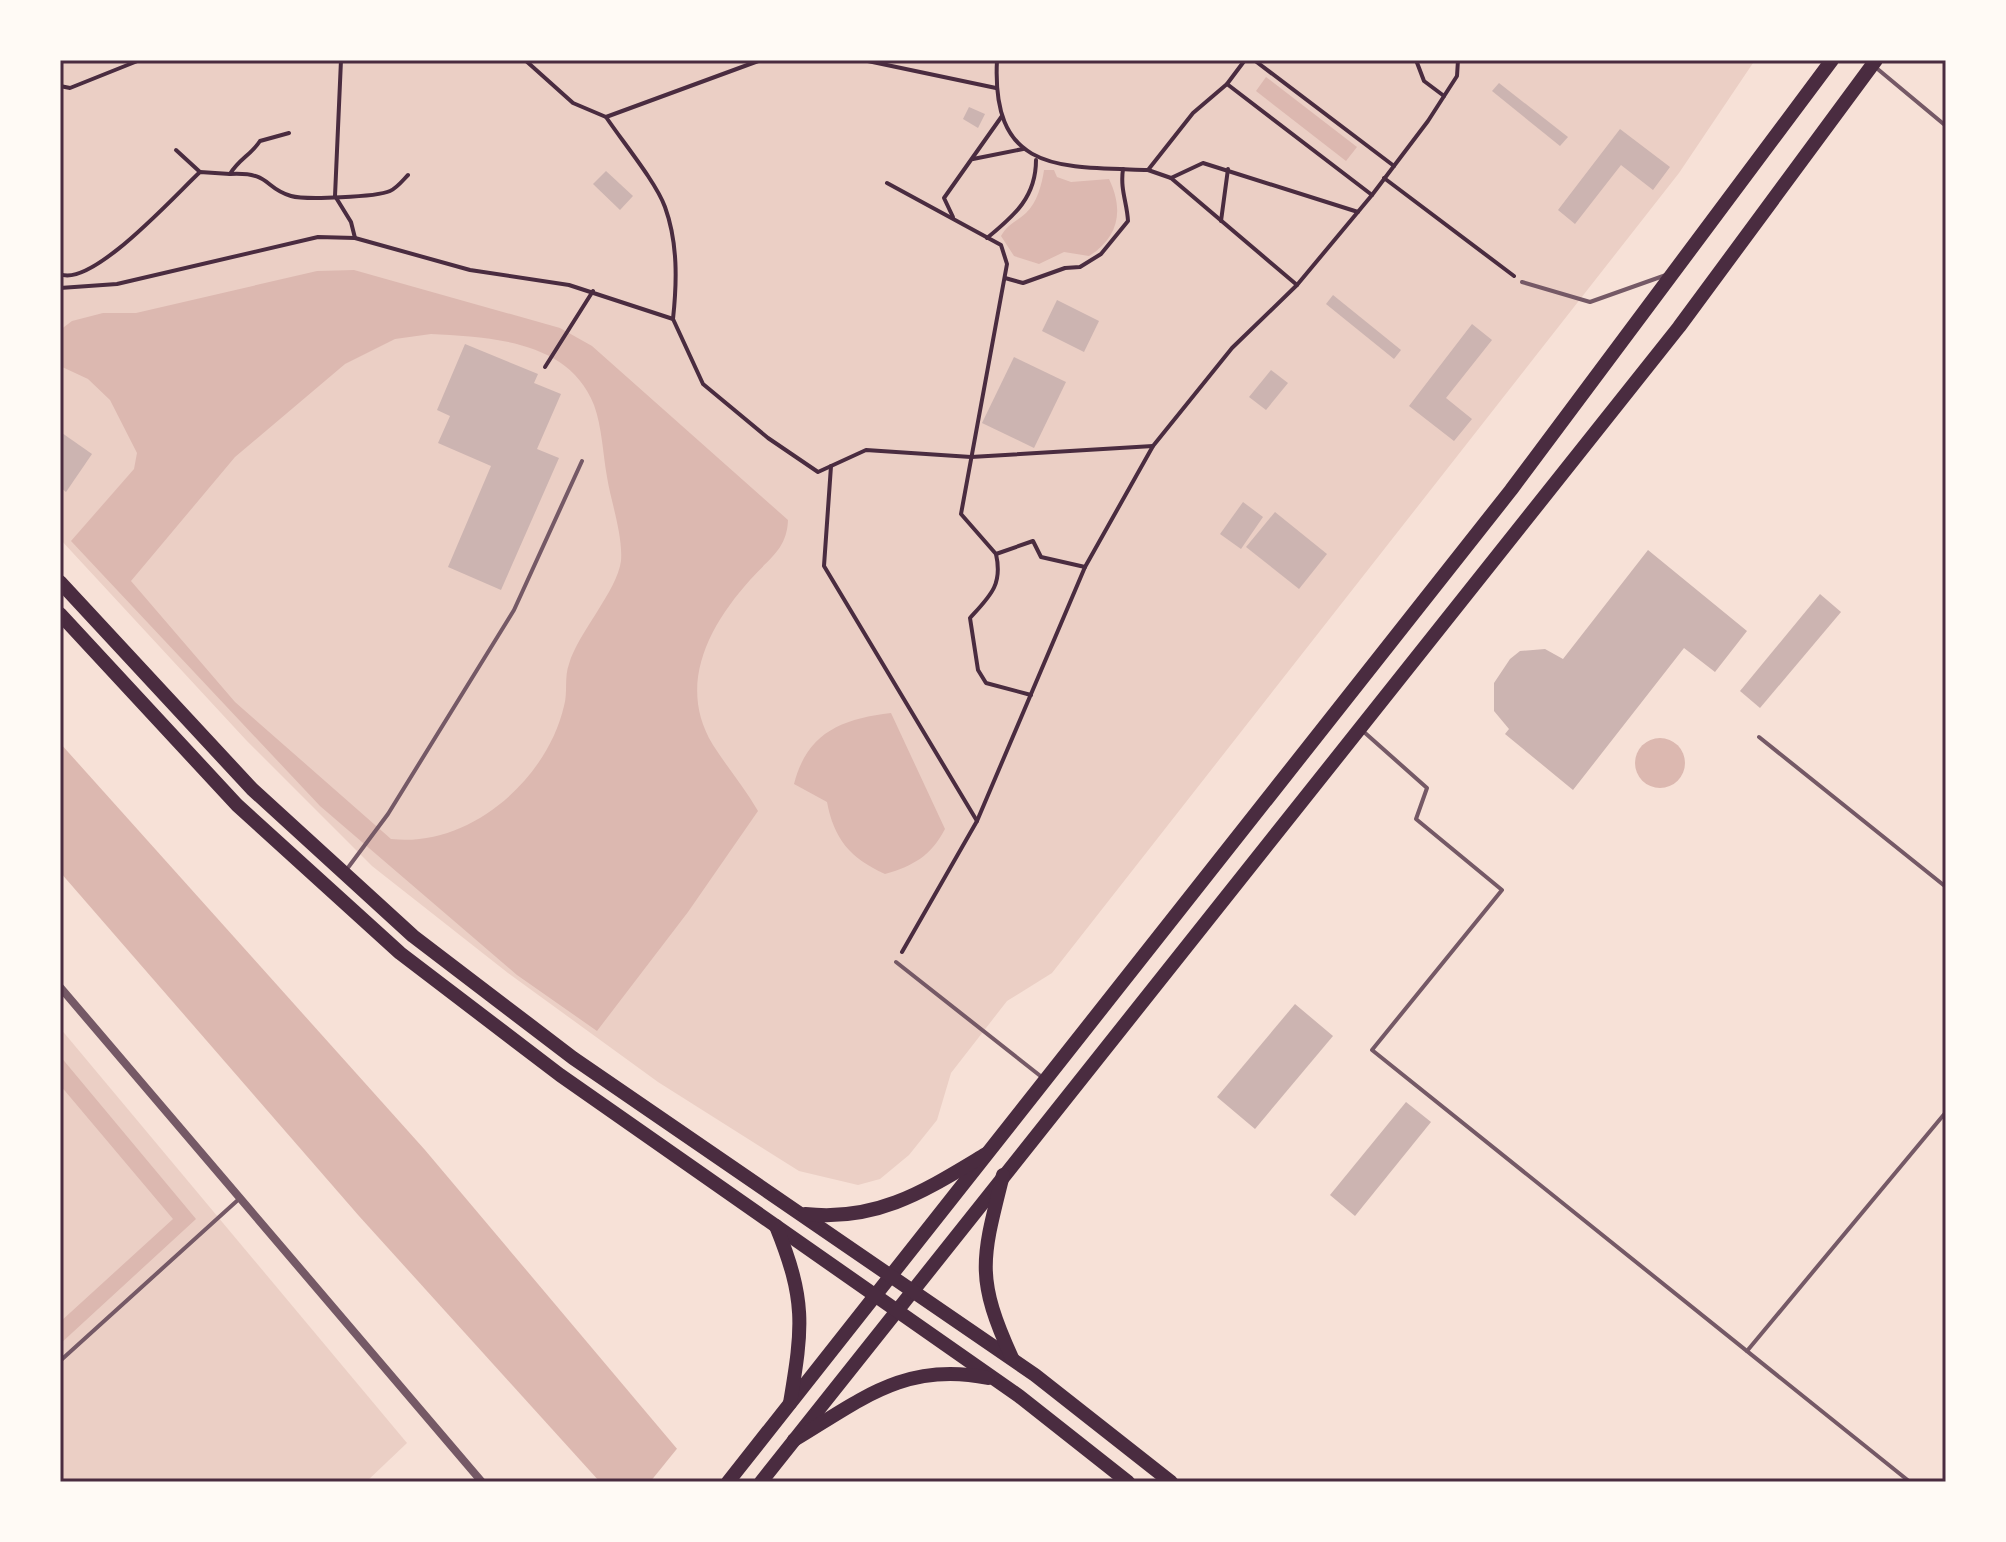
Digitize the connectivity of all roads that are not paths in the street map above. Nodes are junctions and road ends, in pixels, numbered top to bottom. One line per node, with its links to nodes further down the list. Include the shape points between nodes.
1 (1832, 60): 4 (main road)
2 (1874, 62): 3 (lane); 9 (main road, via 1679,327)
3 (1946, 126)
4 (1676, 272): 5 (lane, via 1590,302); 15 (main road, via 1511,490)
5 (1522, 282)
6 (582, 461): 11 (lane, via 514,610 388,814)
7 (60, 582): 11 (main road, via 202,738)
8 (60, 614): 21 (main road, via 237,805 400,953 549,1067)
9 (1359, 727): 18 (main road); 26 (lane, via 1427,788 1416,819 1502,890 1372,1050)
10 (1759, 737): 12 (lane)
11 (343, 874): 20 (main road, via 495,1002)
12 (1946, 887)
13 (896, 962): 15 (lane)
14 (60, 987): 19 (street)
15 (1045, 1079): 17 (main road)
16 (1946, 1112): 26 (lane)
17 (986, 1154): 20 (main road, via 894,1204 863,1214); 22 (main road)
18 (1003, 1175): 23 (main road); 27 (main road, via 983,1275 990,1310)
19 (240, 1199): 28 (lane); 33 (street)
20 (803, 1214): 22 (main road)
21 (776, 1225): 24 (main road); 30 (main road, via 798,1285 801,1323)
22 (891, 1274): 23 (main road); 24 (main road)
23 (913, 1290): 25 (main road); 27 (main road)
24 (875, 1295): 25 (main road); 30 (main road)
25 (897, 1310): 29 (main road); 31 (main road)
26 (1747, 1351): 37 (lane)
27 (1012, 1359): 36 (main road)
28 (60, 1361)
29 (996, 1380): 31 (main road, via 960,1372 924,1373 871,1394); 35 (main road)
30 (790, 1403): 32 (main road)
31 (794, 1440): 34 (main road)
32 (730, 1478)
33 (482, 1482)
34 (761, 1482)
35 (1128, 1482)
36 (1171, 1482)
37 (1910, 1482)

